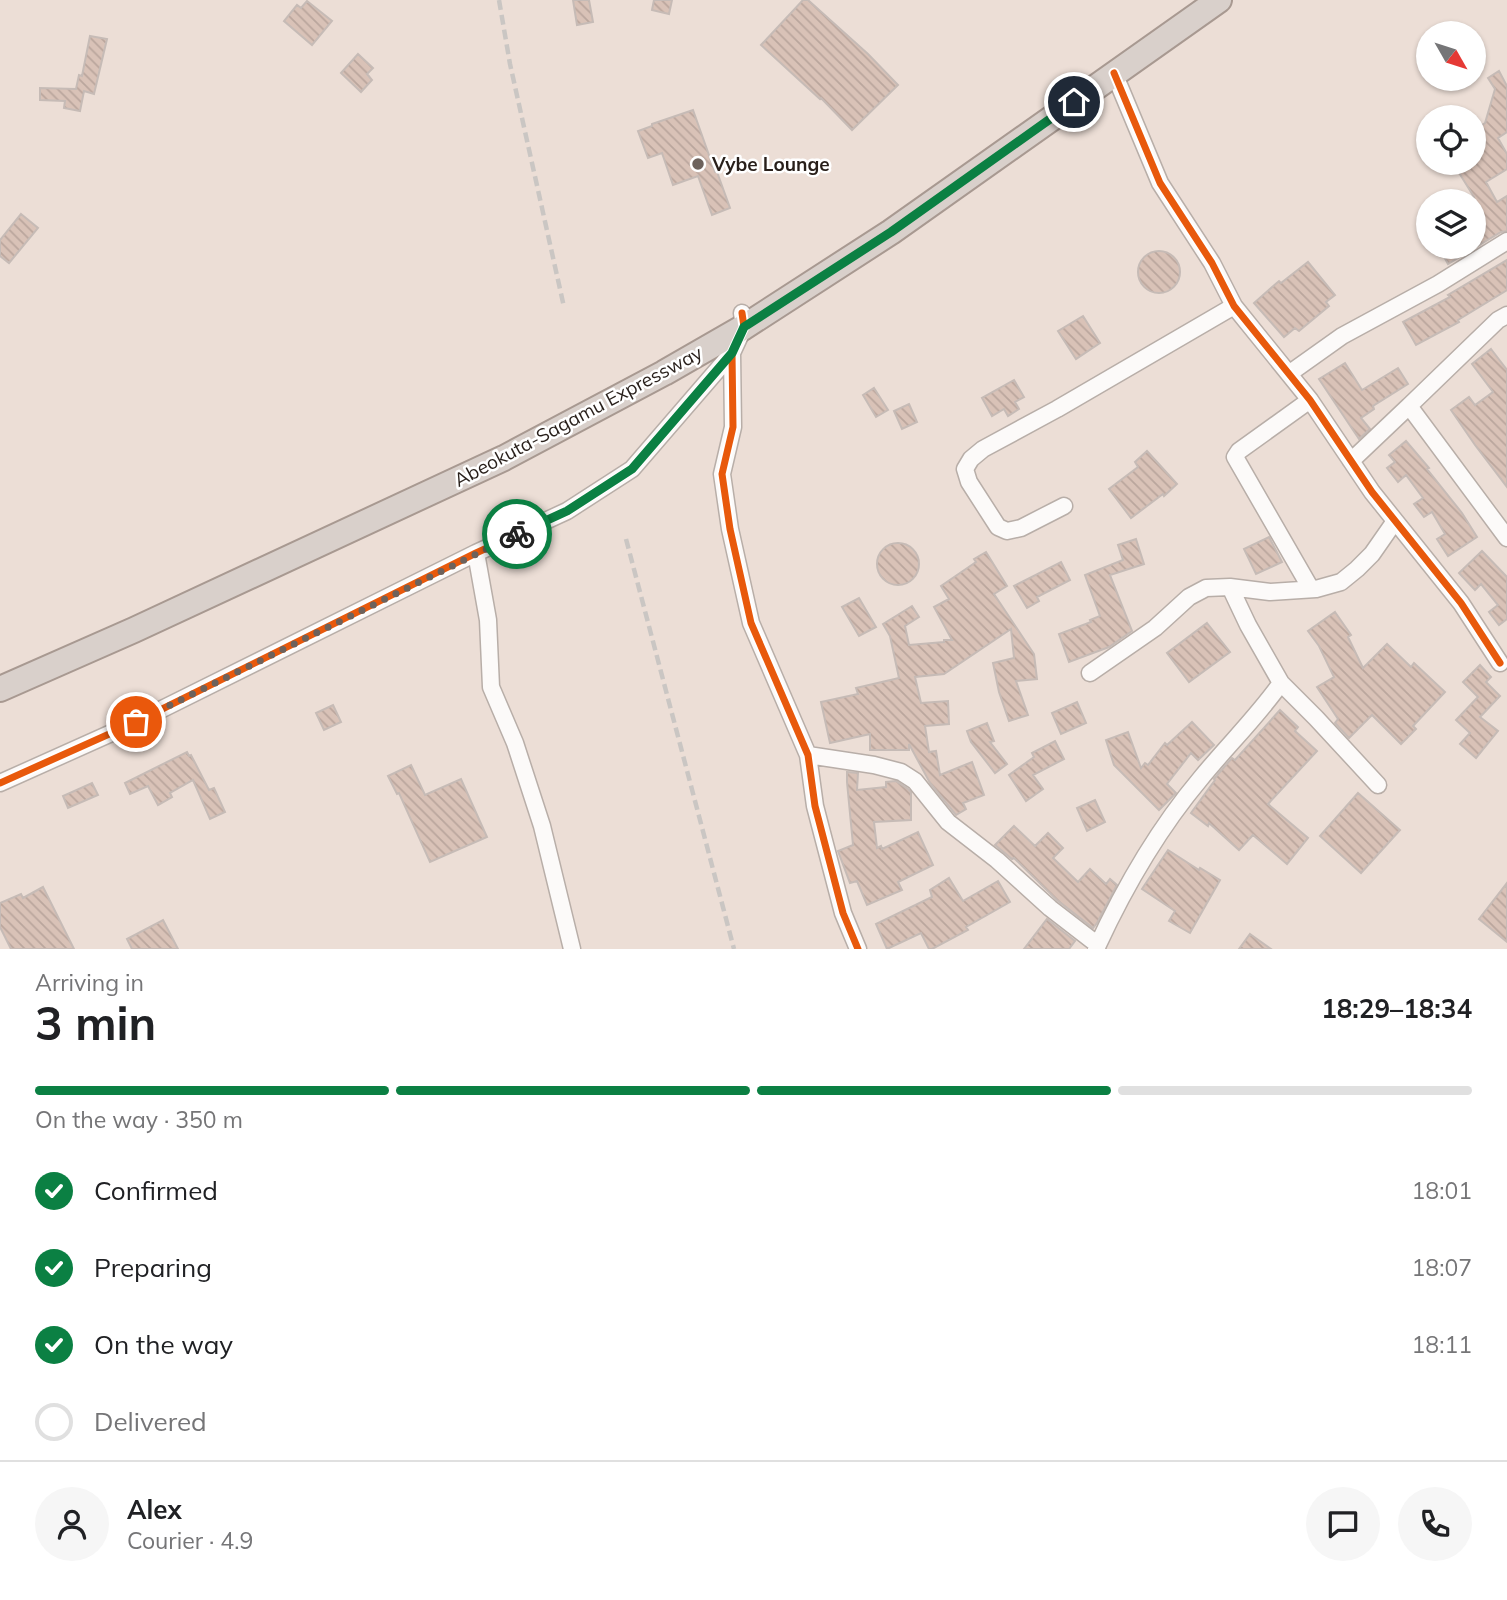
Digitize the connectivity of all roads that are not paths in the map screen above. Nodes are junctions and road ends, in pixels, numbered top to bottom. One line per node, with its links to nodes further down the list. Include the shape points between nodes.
1 (1196, 0): 6 (highway, Abeokuta-Sagamu Expressway)
2 (1219, 0): 3 (highway, Abeokuta-Sagamu Expressway)
3 (1114, 73): 5 (street, via 1160,183); 6 (highway, Abeokuta-Sagamu Expressway, via 902,225)
4 (1507, 241): 9 (street, via 1342,336)
5 (1234, 306): 9 (street); 13 (street, via 983,449 965,469 998,527 1007,531)
6 (743, 320): 8 (street); 20 (highway, Abeokuta-Sagamu Expressway, via 497,444); 23 (highway, Abeokuta-Sagamu Expressway, via 664,373 504,458)
7 (1504, 323): 11 (street)
8 (732, 353): 16 (street, via 632,469 567,511); 24 (street, via 733,427 722,474 730,529 751,623)
9 (1290, 373): 10 (street)
10 (1310, 400): 12 (street); 18 (street, via 1235,457)
11 (1409, 406): 12 (street); 15 (street)
12 (1351, 461): 14 (street)
13 (1064, 506)
14 (1395, 521): 18 (street, via 1371,554 1341,582); 19 (street, via 1461,603)
15 (1507, 538)
16 (476, 553): 25 (street, via 136,722); 28 (street, via 488,620 491,687 542,826)
17 (1230, 587): 18 (street, via 1270,592); 21 (street, via 1206,588 1189,597 1155,628); 22 (street)
18 (1311, 589)
19 (1500, 663)
20 (0, 671)
21 (1090, 673)
22 (1281, 683): 26 (street); 27 (street, via 1158,834)
23 (0, 689)
24 (808, 755): 27 (street, via 874,765 915,781 948,822); 29 (street, via 815,806 843,913)
25 (0, 783)
26 (1378, 785)
27 (1097, 947)
28 (572, 949)
29 (858, 949)

